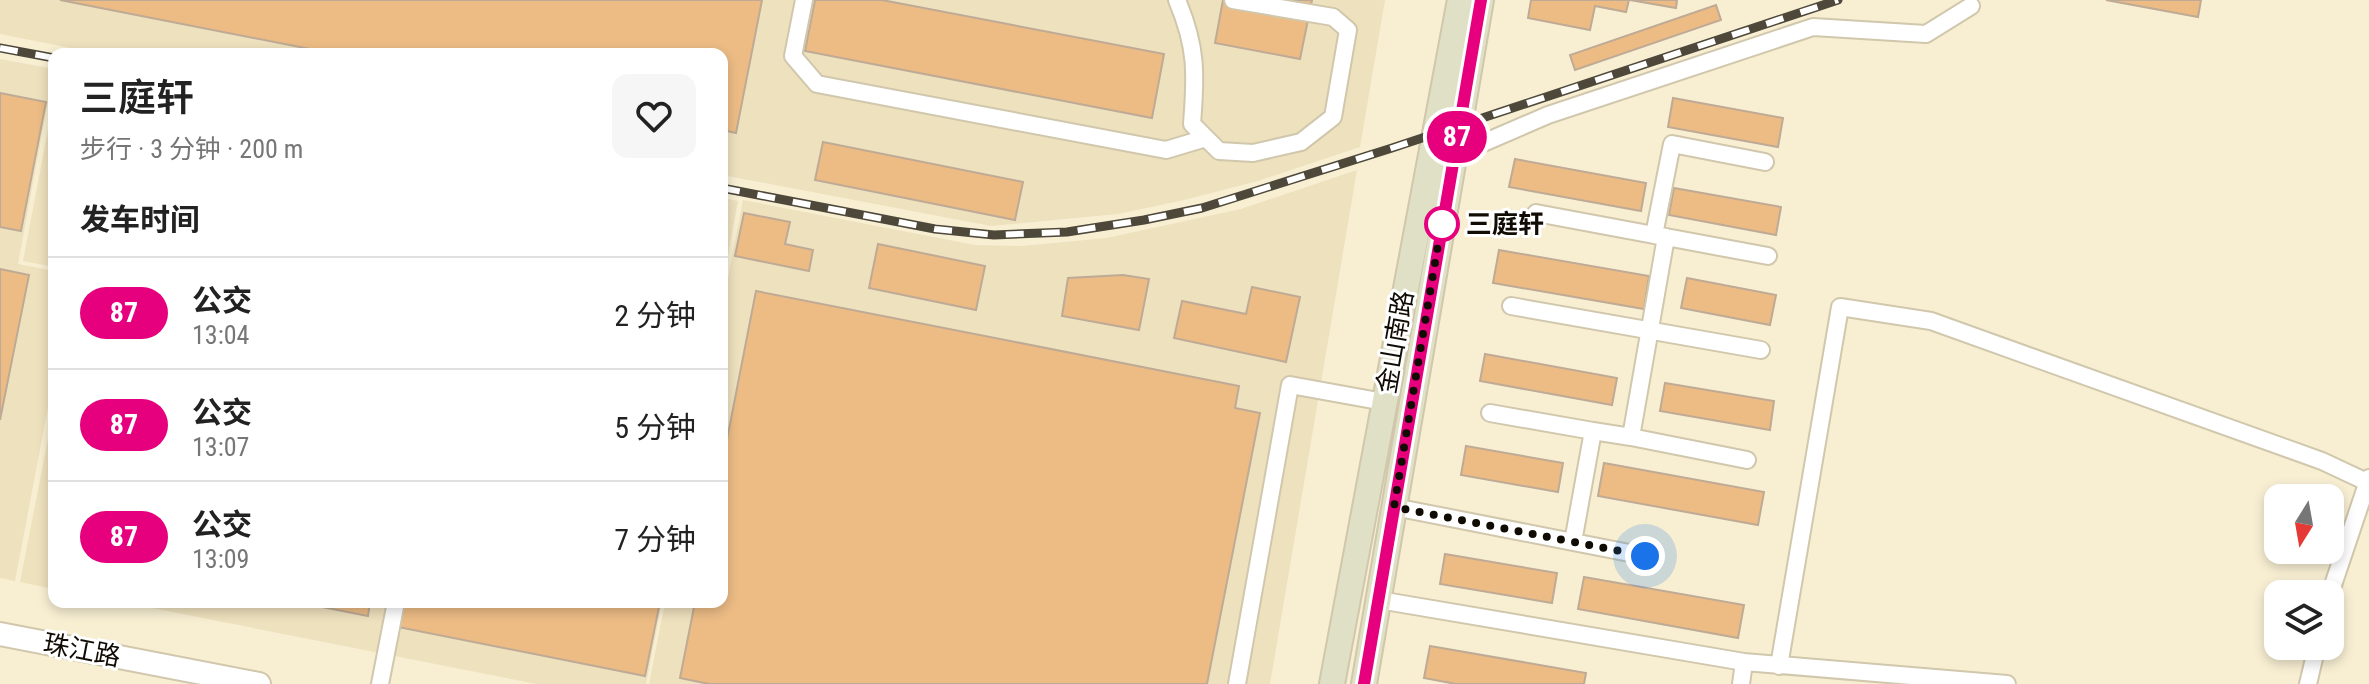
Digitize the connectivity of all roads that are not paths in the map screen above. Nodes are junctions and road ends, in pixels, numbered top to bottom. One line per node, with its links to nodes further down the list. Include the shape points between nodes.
1 (804, 0): 7 (street, via 793,56 817,84 1166,150)
2 (1177, 0): 7 (street, via 1192,35 1192,124)
3 (1233, 0): 7 (street, via 1333,17 1348,30 1333,117 1301,142 1253,153 1219,151)
4 (1460, 0): 16 (main road, 金山南路)
5 (1481, 0): 8 (main road, 金山南路)
6 (1971, 6): 8 (street, via 1926,34 1813,27 1548,115)
7 (1206, 138)
8 (1453, 156): 22 (main road, 金山南路)
9 (1765, 162): 11 (street, via 1672,144)
10 (1536, 213): 11 (street)
11 (1660, 236): 12 (street); 14 (street)
12 (1768, 256)
13 (1511, 306): 14 (street)
14 (1650, 330): 15 (street); 19 (street)
15 (1761, 350)
16 (1384, 402): 34 (street, via 1290,385); 35 (main road, 金山南路)
17 (1490, 413): 18 (street)
18 (1593, 431): 19 (street); 23 (street)
19 (1631, 437): 20 (street)
20 (1747, 460)
21 (2368, 481): 25 (street); 31 (street, via 1931,321 1840,307)
22 (1394, 507): 23 (street); 26 (main road, 金山南路)
23 (1573, 542): 24 (street)
24 (1645, 556)
25 (2335, 580)
26 (1379, 600): 30 (street); 36 (main road, 金山南路)
27 (395, 608): 33 (street)
28 (0, 634): 32 (street, 珠江路)
29 (2314, 660): 39 (street)
30 (1744, 662): 31 (street); 37 (street)
31 (1779, 666): 38 (street)
32 (259, 684)
33 (380, 684)
34 (1237, 684)
35 (1332, 684)
36 (1364, 684)
37 (1741, 684)
38 (2007, 684)
39 (2308, 684)

